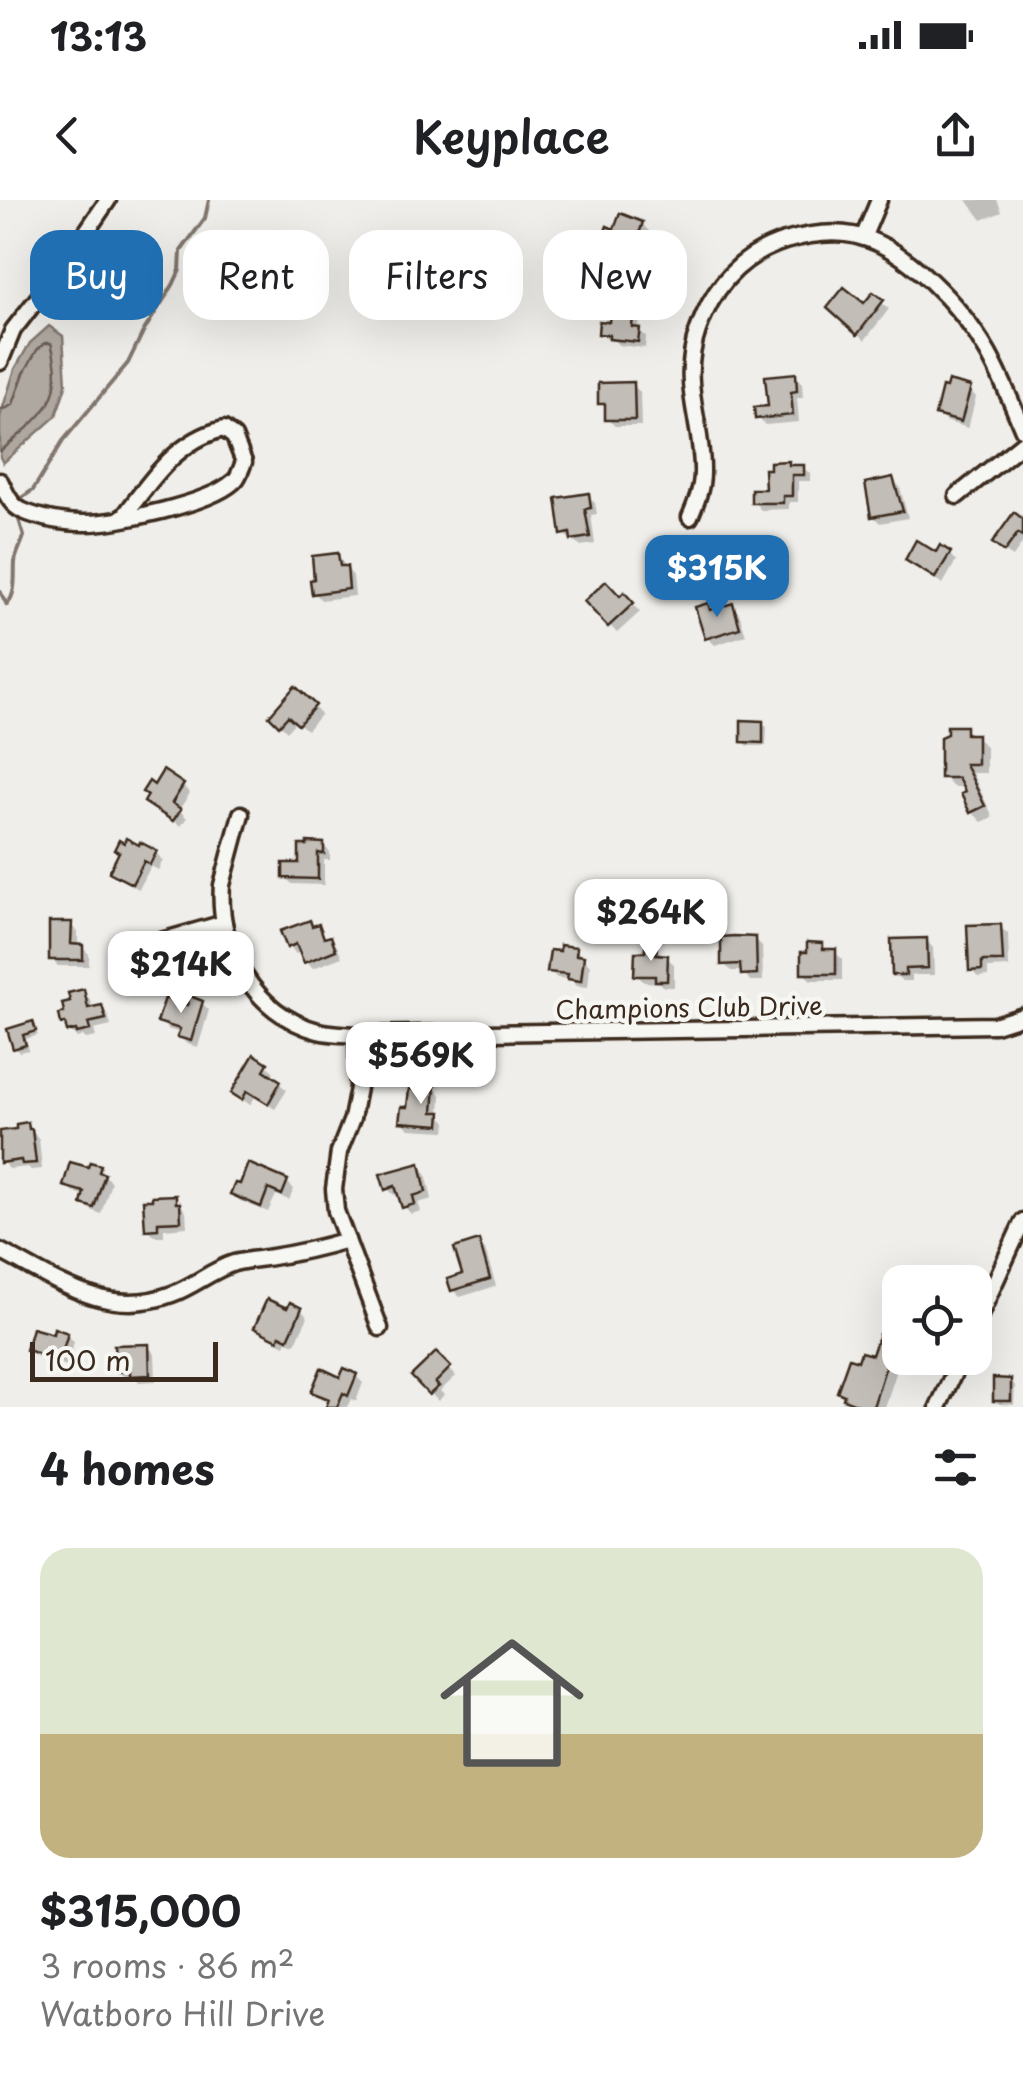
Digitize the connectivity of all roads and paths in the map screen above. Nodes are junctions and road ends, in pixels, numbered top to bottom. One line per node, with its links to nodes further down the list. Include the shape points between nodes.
1 (108, 200): 4 (street, via 14,330)
2 (879, 200): 3 (street)
3 (864, 238): 5 (street, via 918,270 958,309 989,355); 9 (street, via 797,238 753,254 726,278 700,324 691,360 702,476)
4 (0, 362)
5 (1023, 430)
6 (1023, 443): 8 (street)
7 (0, 482): 10 (street, via 22,511 84,523)
8 (958, 496)
9 (690, 517)
10 (118, 520): 10 (street, via 168,509 236,481 244,462 234,437 224,429 187,445)
11 (241, 814): 12 (street, Champions Club Drive, via 222,885)
12 (224, 923): 13 (street); 15 (street, Champions Club Drive, via 237,966 274,1008 320,1032)
13 (154, 942)
14 (1023, 1016): 15 (street, Champions Club Drive, via 994,1025)
15 (356, 1036): 17 (street, via 358,1088 334,1189)
16 (1023, 1220): 19 (street)
17 (347, 1240): 18 (street, via 236,1263 177,1292 123,1303 53,1280); 20 (street)
18 (0, 1251)
19 (992, 1288)
20 (380, 1328)
21 (952, 1375): 22 (street)
22 (938, 1407)

